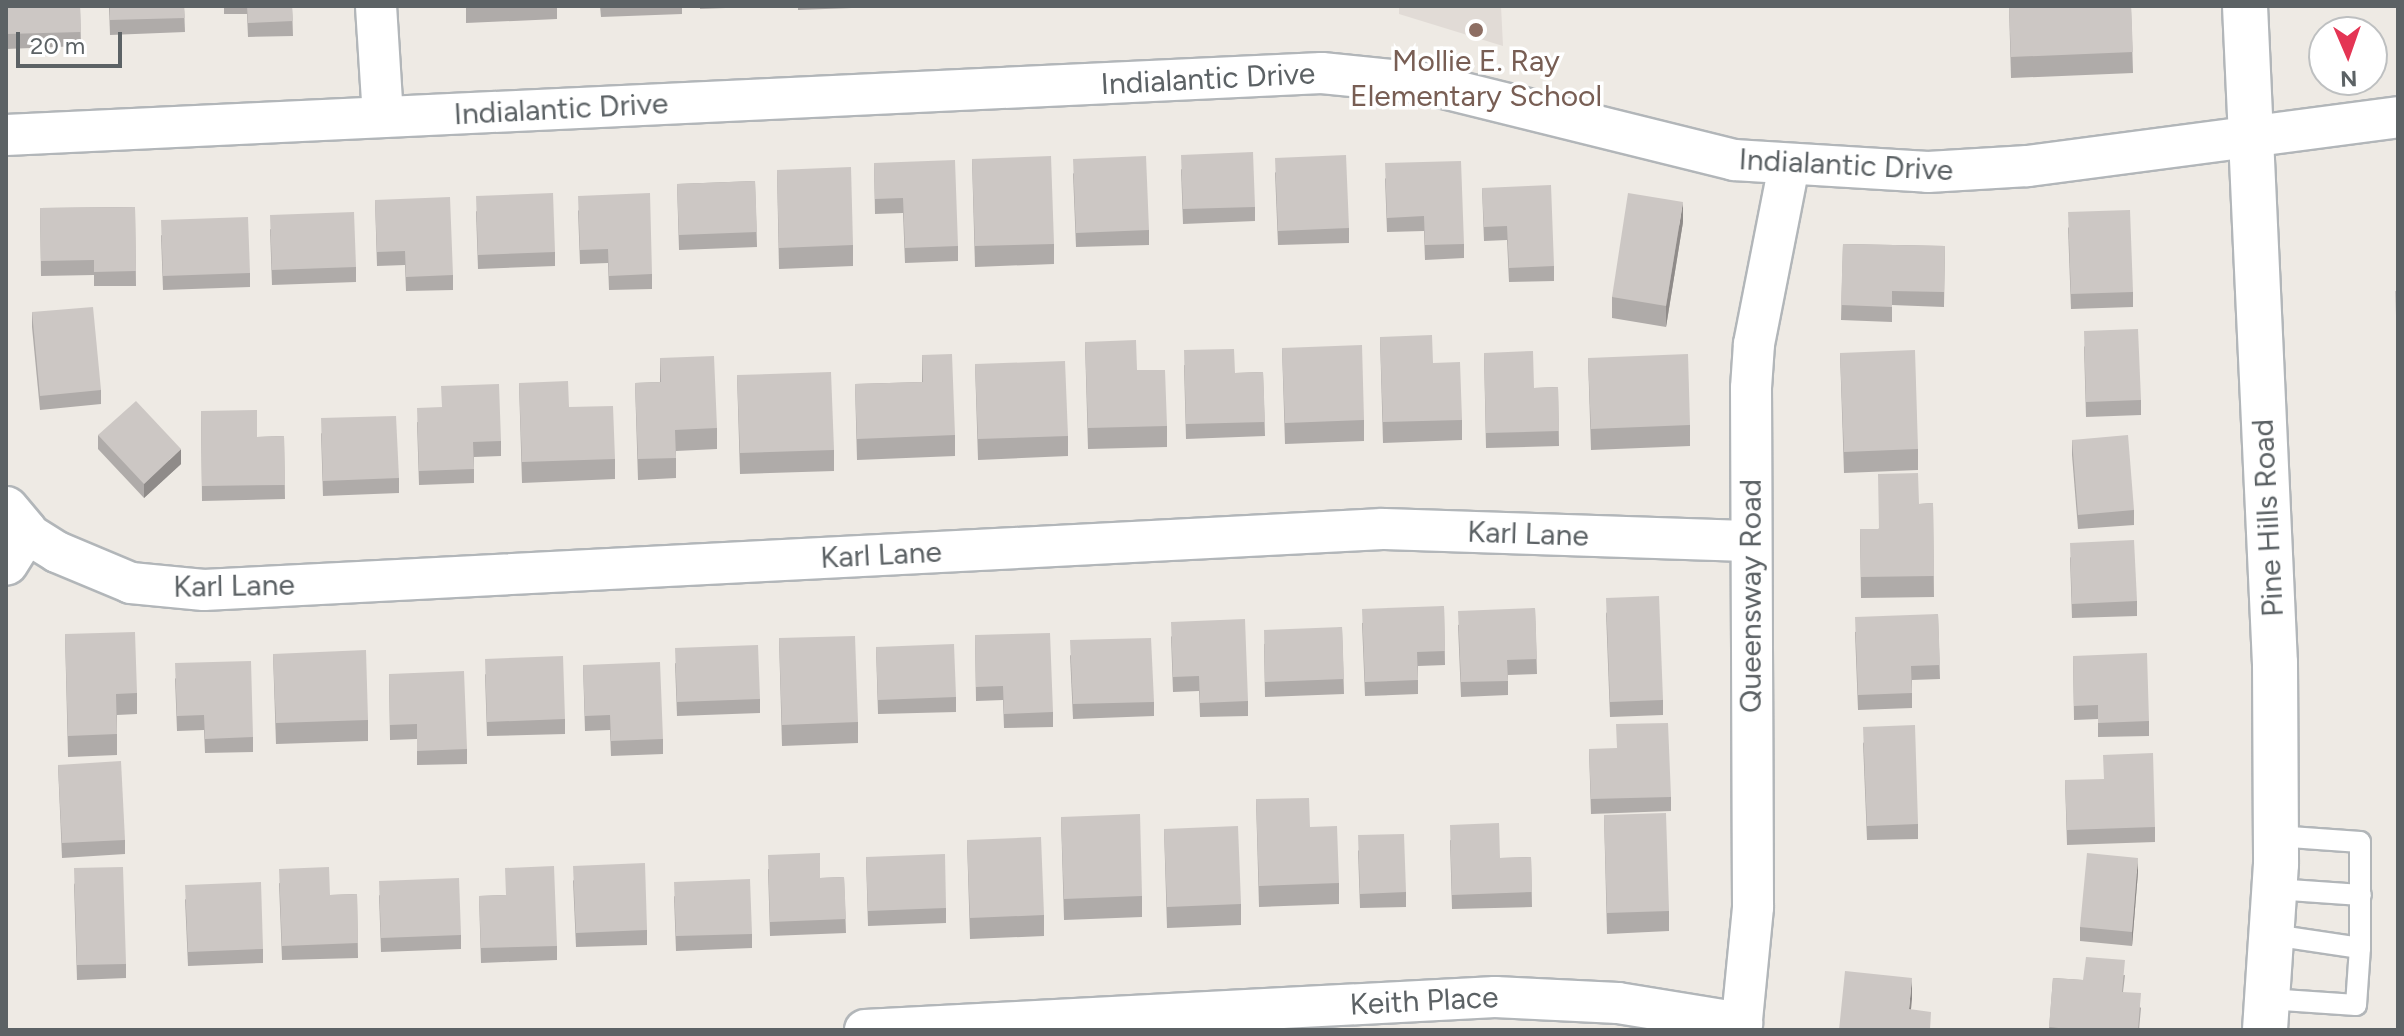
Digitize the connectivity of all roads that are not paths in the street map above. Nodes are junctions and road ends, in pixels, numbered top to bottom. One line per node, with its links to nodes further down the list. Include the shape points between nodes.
1 (376, 6): 3 (street)
2 (2245, 6): 6 (main road, Pine Hills Road)
3 (383, 117): 5 (street, Indialantic Drive); 7 (street, Indialantic Drive, via 1322,73 1423,83 1677,147)
4 (2398, 117): 6 (street, Indialantic Drive)
5 (6, 135)
6 (2251, 138): 7 (street, Indialantic Drive, via 1969,171); 10 (main road, Pine Hills Road, via 2275,663)
7 (1789, 165): 9 (street, Queensway Road, via 1754,344)
8 (12, 535): 9 (street, Karl Lane, via 131,583 204,590 1382,529)
9 (1749, 541): 16 (street, Queensway Road, via 1753,907)
10 (2276, 836): 11 (main road, Pine Hills Road); 12 (lane, via 2360,842)
11 (2275, 889): 12 (lane); 13 (main road, Pine Hills Road)
12 (2361, 895): 14 (lane)
13 (2273, 935): 14 (lane); 15 (main road, Pine Hills Road)
14 (2360, 948): 15 (lane, via 2356,1005)
15 (2267, 1015)
16 (1742, 1026): 17 (street, Keith Place, via 1618,1003 1495,997)
17 (865, 1030)

